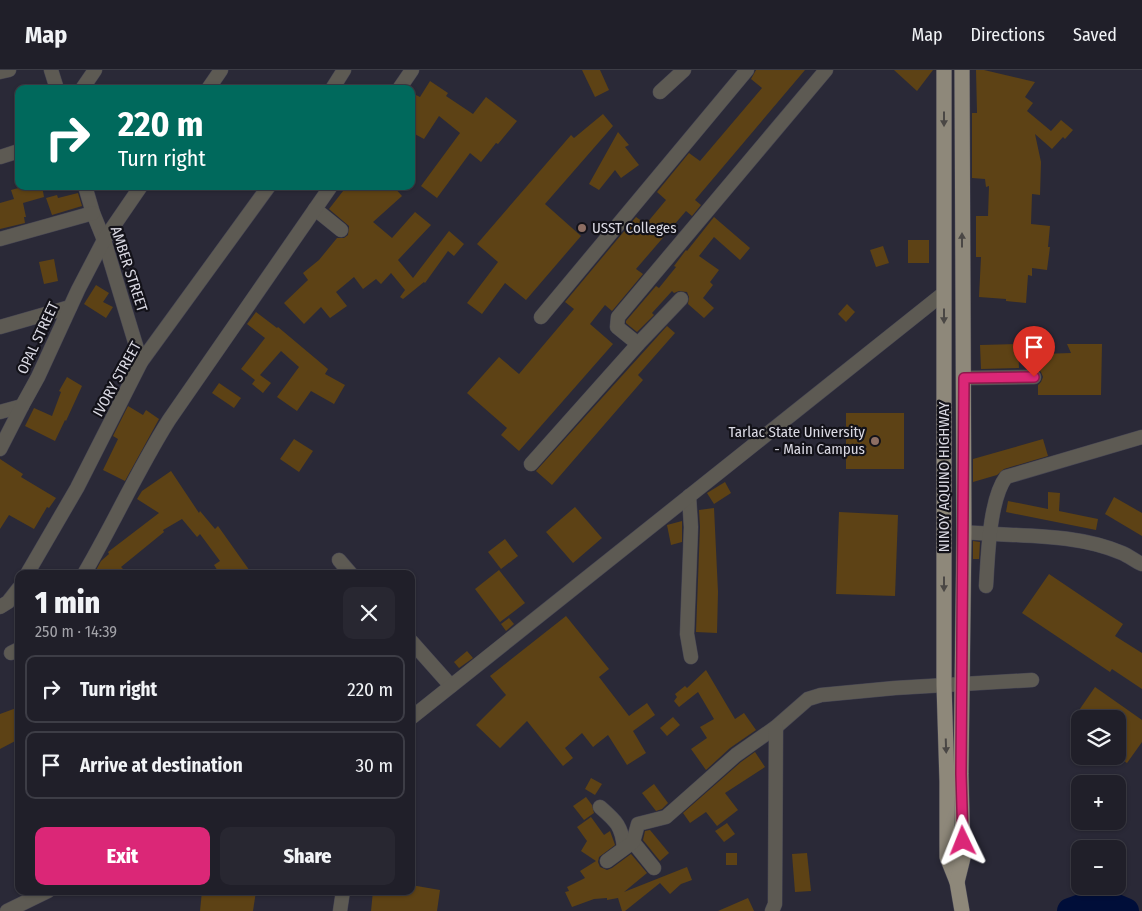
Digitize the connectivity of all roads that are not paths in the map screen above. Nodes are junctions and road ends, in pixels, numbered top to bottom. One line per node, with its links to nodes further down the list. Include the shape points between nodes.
1 (9, 70): 12 (street)
2 (51, 70): 13 (street)
3 (95, 70): 14 (street)
4 (221, 70): 15 (street)
5 (344, 70): 16 (street)
6 (412, 70): 17 (street)
7 (684, 70): 18 (street)
8 (747, 70): 35 (street)
9 (826, 70): 37 (street, via 618,318 617,328)
10 (944, 70): 30 (main road, NINOY AQUINO HIGHWAY, one-way to 30)
11 (962, 70): 31 (main road, NINOY AQUINO HIGHWAY, one-way to 11)
12 (0, 72)
13 (56, 85)
14 (85, 85)
15 (211, 85)
16 (335, 85)
17 (402, 85)
18 (660, 92)
19 (15, 152): 20 (street)
20 (0, 157)
21 (86, 190): 26 (street, AMBER STREET)
22 (138, 190): 29 (street, OPAL STREET)
23 (266, 190): 38 (street, IVORY STREET)
24 (328, 190): 25 (street)
25 (315, 209): 27 (street); 54 (street, via 168,420)
26 (93, 213): 28 (street); 29 (street, AMBER STREET)
27 (341, 230)
28 (0, 239)
29 (104, 240): 34 (street, OPAL STREET); 38 (street, AMBER STREET)
30 (944, 264): 31 (main road); 32 (main road, NINOY AQUINO HIGHWAY)
31 (962, 264): 40 (main road, NINOY AQUINO HIGHWAY)
32 (944, 293): 39 (main road, NINOY AQUINO HIGHWAY, one-way to 39); 48 (street)
33 (681, 299): 37 (street)
34 (70, 307): 36 (street); 43 (street, OPAL STREET)
35 (541, 317)
36 (0, 327)
37 (638, 344): 47 (street)
38 (141, 362): 53 (street, IVORY STREET, via 81,481)
39 (944, 362): 40 (main road); 63 (main road, NINOY AQUINO HIGHWAY, one-way to 63)
40 (964, 362): 42 (main road, NINOY AQUINO HIGHWAY)
41 (1034, 377): 42 (street)
42 (964, 378): 49 (main road, NINOY AQUINO HIGHWAY)
43 (22, 406): 44 (street); 46 (street, OPAL STREET)
44 (0, 412)
45 (1142, 437): 50 (street, via 1006,477 999,486)
46 (0, 449)
47 (531, 464)
48 (689, 496): 60 (street, via 688,634); 64 (street)
49 (964, 532): 50 (street); 62 (main road, NINOY AQUINO HIGHWAY)
50 (989, 534): 52 (street, via 1090,542); 56 (street)
51 (339, 560): 55 (street)
52 (1142, 564)
53 (29, 570)
54 (86, 570)
55 (348, 570)
56 (986, 586)
57 (15, 593): 58 (street)
58 (0, 607)
59 (415, 645): 64 (street)
60 (691, 657)
61 (1032, 680): 62 (street)
62 (962, 683): 63 (street); 71 (main road, NINOY AQUINO HIGHWAY, via 963,858)
63 (944, 684): 66 (street, via 821,695 808,699); 71 (main road, NINOY AQUINO HIGHWAY, one-way to 71, via 946,857)
64 (452, 686): 65 (street)
65 (415, 715)
66 (776, 727): 68 (street, via 736,755 666,817 638,824); 77 (street, via 775,904)
67 (600, 807): 68 (street, via 615,820)
68 (629, 845): 69 (street); 70 (street)
69 (607, 861)
70 (654, 868)
71 (957, 882): 74 (main road, NINOY AQUINO HIGHWAY)
72 (40, 895): 75 (street)
73 (342, 895): 76 (street)
74 (961, 907)
75 (7, 911)
76 (340, 911)
77 (772, 911)

